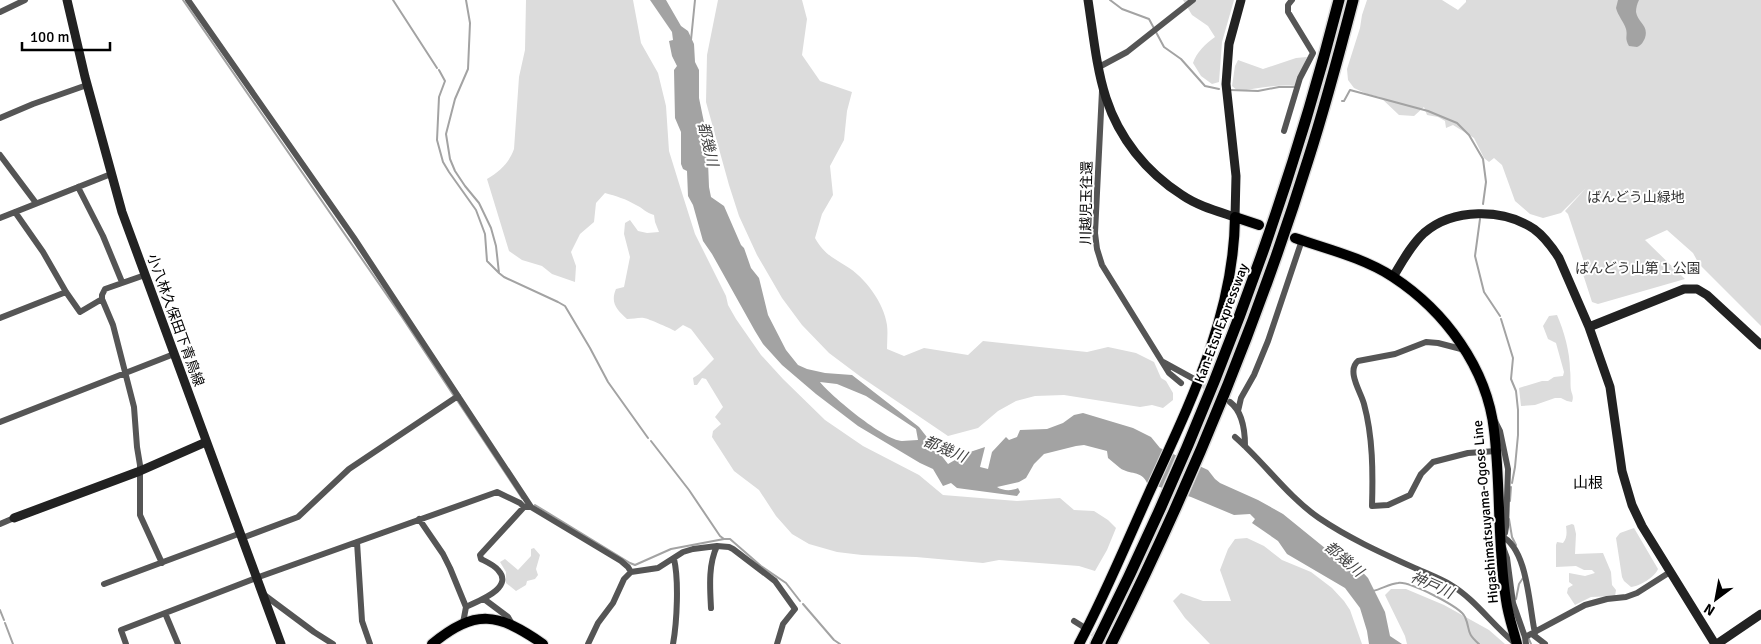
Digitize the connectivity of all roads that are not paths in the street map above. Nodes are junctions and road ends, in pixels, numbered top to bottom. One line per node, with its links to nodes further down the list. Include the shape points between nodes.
1 (25, 0): 10 (street)
2 (67, 0): 12 (street, 小八林久保田下青鳥線)
3 (188, 0): 39 (street, via 354,238)
4 (1088, 0): 11 (street)
5 (1193, 0): 11 (street, via 1128,52)
6 (1241, 0): 21 (street, via 1230,44 1226,84 1236,176)
7 (1292, 0): 15 (street, via 1288,12 1313,53 1300,78)
8 (1339, 0): 86 (highway, Kan-Etsu Expressway, via 1316,88 1249,295 1171,486)
9 (1353, 0): 87 (highway, Kan-Etsu Expressway, via 1330,88 1261,298 1215,418)
10 (0, 12)
11 (1099, 67): 13 (street)
12 (86, 85): 14 (street); 17 (street, 小八林久保田下青鳥線)
13 (1103, 88): 21 (street, via 1116,124 1147,168 1182,196); 35 (street, 川越児玉往還, via 1095,234 1097,249 1102,265)
14 (0, 118)
15 (1284, 132)
16 (0, 155): 19 (street)
17 (111, 174): 18 (street); 25 (street, 小八林久保田下青鳥線)
18 (78, 187): 19 (street); 27 (street)
19 (36, 203): 20 (street)
20 (15, 212): 22 (street); 28 (street)
21 (1235, 217): 23 (main road); 85 (main road, via 1232,264 1214,340 1191,401)
22 (0, 218)
23 (1258, 225)
24 (1298, 239): 26 (main road, Higashimatsuyama-Ogose Line, via 1358,260); 41 (street, via 1268,341)
25 (145, 275): 27 (street); 34 (street, 小八林久保田下青鳥線)
26 (1393, 277): 31 (street, via 1413,246 1434,227 1465,215 1511,218 1534,229 1551,245); 33 (main road, Higashimatsuyama-Ogose Line, via 1444,321)
27 (122, 282): 29 (street, via 105,289)
28 (66, 292): 29 (street, via 80,312); 30 (street)
29 (102, 299): 36 (street, via 113,325)
30 (0, 318)
31 (1589, 327): 32 (street, via 1684,289 1697,289); 60 (street, via 1610,387 1622,471 1632,505)
32 (1761, 345)
33 (1465, 350): 42 (main road, Higashimatsuyama-Ogose Line, via 1485,393); 47 (street, via 1426,342 1395,354 1355,363 1353,370 1370,434 1372,506 1388,505 1410,495 1421,474 1433,462)
34 (174, 354): 36 (street); 45 (street, 小八林久保田下青鳥線)
35 (1162, 361): 37 (street); 38 (street, 川越児玉往還)
36 (124, 374): 43 (street); 48 (street, via 134,407)
37 (1194, 379)
38 (1182, 383)
39 (458, 396): 49 (street); 53 (street, via 349,469 298,516)
40 (1230, 402): 41 (street)
41 (1238, 411): 46 (street)
42 (1492, 419): 47 (main road, Higashimatsuyama-Ogose Line); 54 (street, via 1500,431 1508,469 1506,527)
43 (0, 422)
44 (1234, 437): 46 (street)
45 (206, 442): 48 (street); 53 (street, 小八林久保田下青鳥線)
46 (1245, 446): 74 (street, via 1282,486 1317,517 1345,535 1452,586 1476,605 1502,633)
47 (1496, 451): 54 (main road, Higashimatsuyama-Ogose Line)
48 (140, 470): 50 (street); 58 (street, via 140,515)
49 (527, 507): 51 (street, via 497,492); 59 (street, via 621,561); 64 (street, via 480,555 499,571 502,579 499,588)
50 (14, 518): 52 (street)
51 (419, 519): 55 (street); 65 (street, via 443,554)
52 (0, 524)
53 (242, 535): 58 (street); 61 (street, 小八林久保田下青鳥線)
54 (1501, 540): 73 (street, via 1507,539 1512,544 1524,570); 74 (main road, Higashimatsuyama-Ogose Line, via 1506,602)
55 (358, 542): 61 (street); 79 (street, via 362,621)
56 (717, 546): 57 (street, via 683,552); 66 (street, via 711,570); 84 (street, via 733,549 775,581 795,609 783,624)
57 (674, 559): 59 (street, via 658,568); 83 (street, via 676,617)
58 (162, 563): 62 (street)
59 (631, 572): 82 (street)
60 (1670, 572): 73 (street, via 1637,593 1585,605); 89 (street)
61 (256, 578): 63 (street, 小八林久保田下青鳥線); 67 (street)
62 (104, 584)
63 (263, 594): 75 (street, 小八林久保田下青鳥線); 78 (street)
64 (484, 598): 65 (street); 71 (street)
65 (466, 607): 70 (street)
66 (711, 608)
67 (165, 613): 76 (street, via 120,630); 77 (street)
68 (1761, 614): 89 (street)
69 (1074, 621): 72 (street)
70 (463, 623): 71 (main road, via 484,619); 80 (main road)
71 (512, 624): 81 (main road)
72 (1082, 626)
73 (1533, 633): 74 (street); 88 (street)
74 (1521, 642)
75 (279, 643)
76 (126, 644)
77 (178, 644)
78 (333, 644)
79 (370, 644)
80 (432, 644)
81 (543, 644)
82 (588, 644)
83 (673, 644)
84 (777, 644)
85 (1079, 644)
86 (1096, 644)
87 (1111, 644)
88 (1545, 644)
89 (1716, 644)

